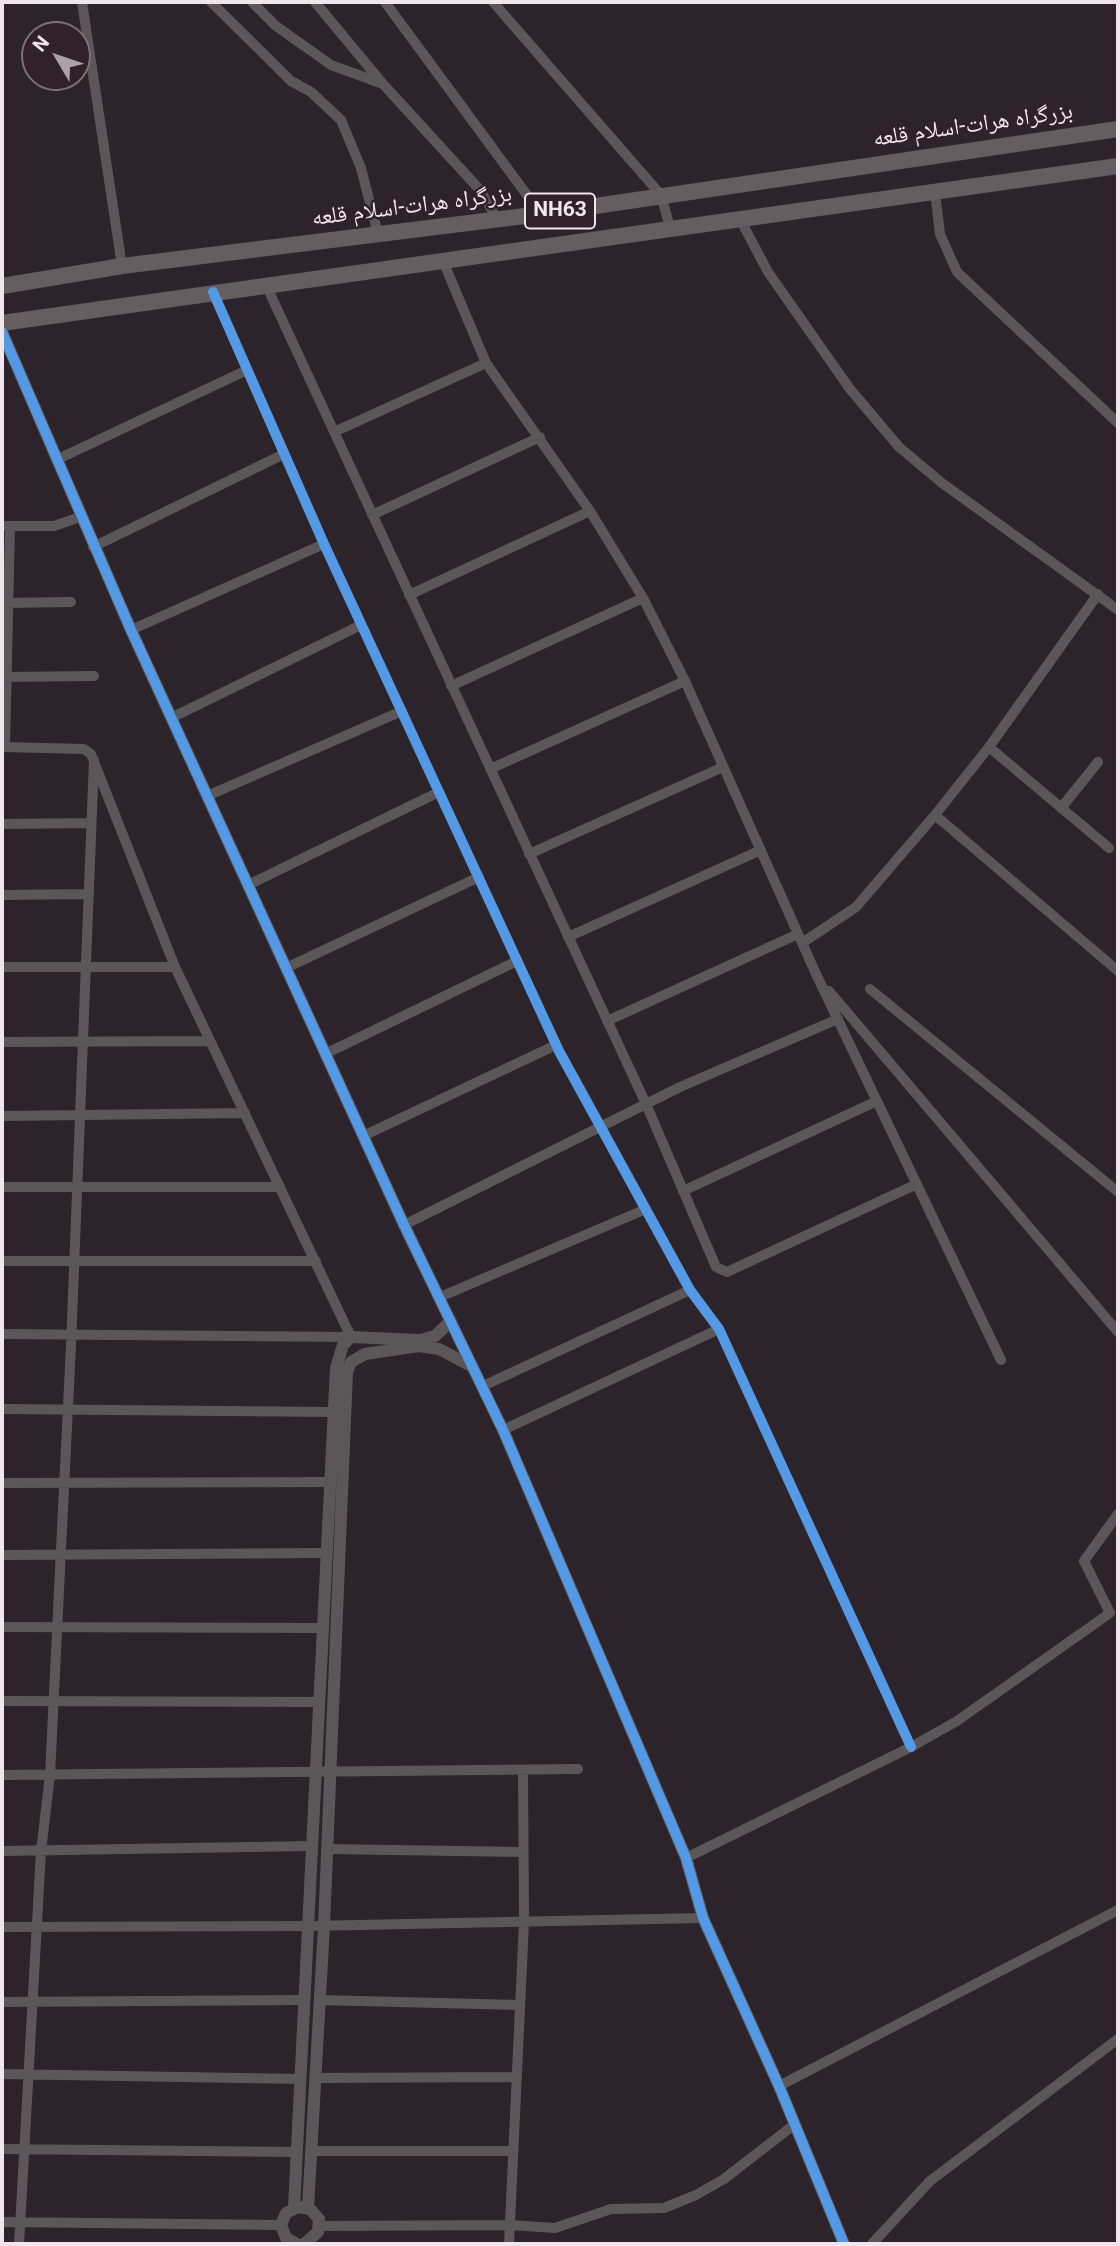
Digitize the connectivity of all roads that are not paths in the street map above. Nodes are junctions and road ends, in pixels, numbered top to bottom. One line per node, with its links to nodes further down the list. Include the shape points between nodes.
1 (82, 2): 18 (street)
2 (211, 2): 16 (street, via 291,80 341,120 361,168)
3 (252, 2): 7 (street, via 276,26 331,65)
4 (315, 2): 7 (street)
5 (384, 2): 12 (street)
6 (493, 2): 11 (street)
7 (383, 84): 13 (street, via 480,190)
8 (1118, 129): 11 (highway, بزرگراه هرات-اسلام قلعه / NH63)
9 (1118, 166): 10 (highway, NH63)
10 (935, 192): 14 (highway, NH63); 26 (street, via 940,234 957,272)
11 (661, 195): 12 (highway, بزرگراه هرات-اسلام قلعه / NH63); 15 (street)
12 (541, 214): 13 (highway, بزرگراه هرات-اسلام قلعه / NH63)
13 (497, 219): 16 (highway, بزرگراه هرات-اسلام قلعه / NH63)
14 (741, 221): 15 (highway, NH63); 37 (street, via 768,272 850,389 899,447)
15 (671, 231): 17 (highway, NH63)
16 (378, 234): 18 (highway, بزرگراه هرات-اسلام قلعه / NH63)
17 (443, 261): 19 (highway, NH63); 24 (street)
18 (122, 266): 20 (highway, بزرگراه هرات-اسلام قلعه / NH63)
19 (266, 285): 21 (highway, NH63); 27 (street)
20 (2, 286)
21 (213, 292): 22 (highway, NH63); 25 (street)
22 (2, 324)
23 (2, 332): 30 (street)
24 (486, 363): 27 (street); 28 (street)
25 (247, 370): 29 (street); 30 (street)
26 (1118, 423)
27 (334, 432): 32 (street)
28 (540, 437): 31 (street); 32 (street)
29 (284, 454): 35 (street); 36 (street)
30 (56, 460): 33 (street)
31 (590, 511): 38 (street); 39 (street)
32 (372, 515): 38 (street)
33 (80, 517): 34 (street, via 54,526); 36 (street)
34 (6, 526): 41 (street)
35 (324, 544): 43 (street); 44 (street)
36 (93, 547): 44 (street)
37 (1098, 594): 42 (street); 52 (street)
38 (409, 595): 48 (street)
39 (643, 598): 47 (street); 48 (street)
40 (71, 602): 41 (street)
41 (5, 603): 46 (street)
42 (1118, 610)
43 (361, 625): 49 (street); 50 (street)
44 (131, 630): 50 (street)
45 (94, 676): 46 (street)
46 (4, 677): 51 (street)
47 (685, 681): 55 (street); 56 (street)
48 (451, 686): 56 (street)
49 (401, 711): 57 (street); 58 (street)
50 (171, 718): 58 (street)
51 (4, 747): 53 (street, via 84,749)
52 (989, 747): 59 (street); 60 (street)
53 (93, 760): 61 (street); 75 (street)
54 (1098, 762): 59 (street)
55 (723, 767): 64 (street); 65 (street)
56 (490, 769): 65 (street)
57 (439, 792): 66 (street); 67 (street)
58 (207, 796): 67 (street)
59 (1061, 808): 63 (street)
60 (935, 815): 71 (street, via 856,906); 77 (street)
61 (90, 823): 62 (street); 68 (street)
62 (2, 824)
63 (1109, 848)
64 (761, 850): 70 (street); 71 (street)
65 (529, 854): 70 (street)
66 (478, 877): 72 (street); 76 (street)
67 (248, 885): 76 (street)
68 (87, 894): 69 (street); 74 (street)
69 (2, 895)
70 (568, 937): 81 (street)
71 (800, 938): 78 (street); 81 (street)
72 (517, 961): 85 (street); 86 (street)
73 (2, 967): 74 (street)
74 (85, 967): 75 (street); 84 (street)
75 (175, 967): 82 (street)
76 (286, 968): 86 (street)
77 (1118, 971)
78 (816, 974): 80 (street); 109 (street)
79 (870, 989): 99 (street)
80 (838, 1018): 87 (street); 88 (street)
81 (607, 1021): 88 (street)
82 (210, 1041): 84 (street); 89 (street)
83 (2, 1042): 84 (street)
84 (82, 1042): 91 (street)
85 (556, 1045): 92 (street); 93 (street)
86 (325, 1054): 93 (street)
87 (877, 1101): 94 (street); 98 (street)
88 (646, 1104): 92 (street); 98 (street)
89 (245, 1113): 91 (street); 96 (street)
90 (2, 1116): 91 (street)
91 (79, 1116): 97 (street)
92 (600, 1126): 100 (street); 101 (street)
93 (363, 1136): 101 (street)
94 (917, 1184): 98 (street, via 727,1272 716,1267); 113 (street)
95 (2, 1187): 97 (street)
96 (280, 1187): 97 (street); 104 (street)
97 (77, 1188): 103 (street)
98 (683, 1191)
99 (1118, 1192)
100 (646, 1209): 105 (street); 106 (street)
101 (404, 1225): 106 (street)
102 (2, 1261): 103 (street)
103 (74, 1261): 104 (street); 111 (street)
104 (316, 1261): 112 (street)
105 (690, 1290): 108 (street); 115 (street)
106 (440, 1297): 107 (street)
107 (451, 1321): 112 (street, via 435,1336 420,1340); 114 (street)
108 (719, 1329): 119 (street); 133 (street)
109 (1118, 1332)
110 (2, 1334): 111 (street)
111 (71, 1334): 112 (street); 116 (street)
112 (351, 1337): 118 (street, via 337,1362)
113 (1001, 1360)
114 (473, 1367): 115 (street); 137 (street, via 424,1346 365,1354 349,1366)
115 (483, 1386): 119 (street)
116 (68, 1408): 117 (street); 118 (street); 122 (street)
117 (2, 1409)
118 (334, 1412): 120 (street)
119 (503, 1430): 145 (street)
120 (331, 1482): 122 (street); 124 (street)
121 (2, 1483): 122 (street)
122 (64, 1485): 126 (street)
123 (1118, 1514): 133 (street, via 1084,1561 1110,1613 957,1721)
124 (327, 1553): 126 (street); 129 (street)
125 (2, 1555): 126 (street)
126 (61, 1556): 128 (street)
127 (2, 1627): 128 (street)
128 (57, 1627): 129 (street); 131 (street)
129 (323, 1628): 132 (street)
130 (2, 1701): 131 (street)
131 (54, 1701): 132 (street); 139 (street)
132 (318, 1702): 136 (street)
133 (911, 1747): 145 (street)
134 (578, 1769): 135 (street)
135 (523, 1771): 137 (street); 144 (street)
136 (315, 1772): 137 (street); 139 (street); 140 (street)
137 (329, 1773): 141 (street)
138 (2, 1774): 139 (street)
139 (50, 1775): 143 (street)
140 (312, 1846): 143 (street); 149 (street)
141 (327, 1849): 144 (street); 150 (street)
142 (2, 1850): 143 (street)
143 (41, 1852): 152 (street)
144 (523, 1852): 148 (street)
145 (686, 1858): 147 (street)
146 (1118, 1910): 164 (street)
147 (703, 1918): 148 (street); 164 (street)
148 (524, 1922): 150 (street); 157 (street)
149 (309, 1926): 150 (street); 152 (street); 153 (street)
150 (324, 1926): 154 (street)
151 (2, 1927): 152 (street)
152 (38, 1928): 156 (street)
153 (305, 2000): 156 (street); 163 (street)
154 (319, 2000): 157 (street); 162 (street)
155 (2, 2002): 156 (street)
156 (34, 2002): 160 (street)
157 (520, 2005): 161 (street)
158 (1118, 2039): 182 (street, via 930,2180)
159 (2, 2074): 160 (street)
160 (31, 2074): 163 (street); 167 (street)
161 (517, 2077): 162 (street); 169 (street)
162 (315, 2078): 168 (street)
163 (301, 2079): 170 (street)
164 (779, 2086): 165 (street)
165 (795, 2124): 176 (street, via 724,2179 678,2204 611,2209 555,2228); 181 (street)
166 (2, 2149): 167 (street)
167 (23, 2149): 170 (street); 174 (street)
168 (311, 2151): 169 (street); 172 (street)
169 (513, 2151): 176 (street)
170 (296, 2152): 171 (street)
171 (294, 2208): 172 (street); 175 (street)
172 (308, 2208): 177 (street)
173 (2, 2222): 174 (street)
174 (19, 2222): 175 (street); 178 (street)
175 (281, 2225): 179 (street, via 286,2238)
176 (510, 2225): 177 (street); 180 (street)
177 (320, 2226): 179 (street, via 315,2238)
178 (19, 2244)
179 (301, 2244)
180 (509, 2244)
181 (844, 2244)
182 (872, 2244)

